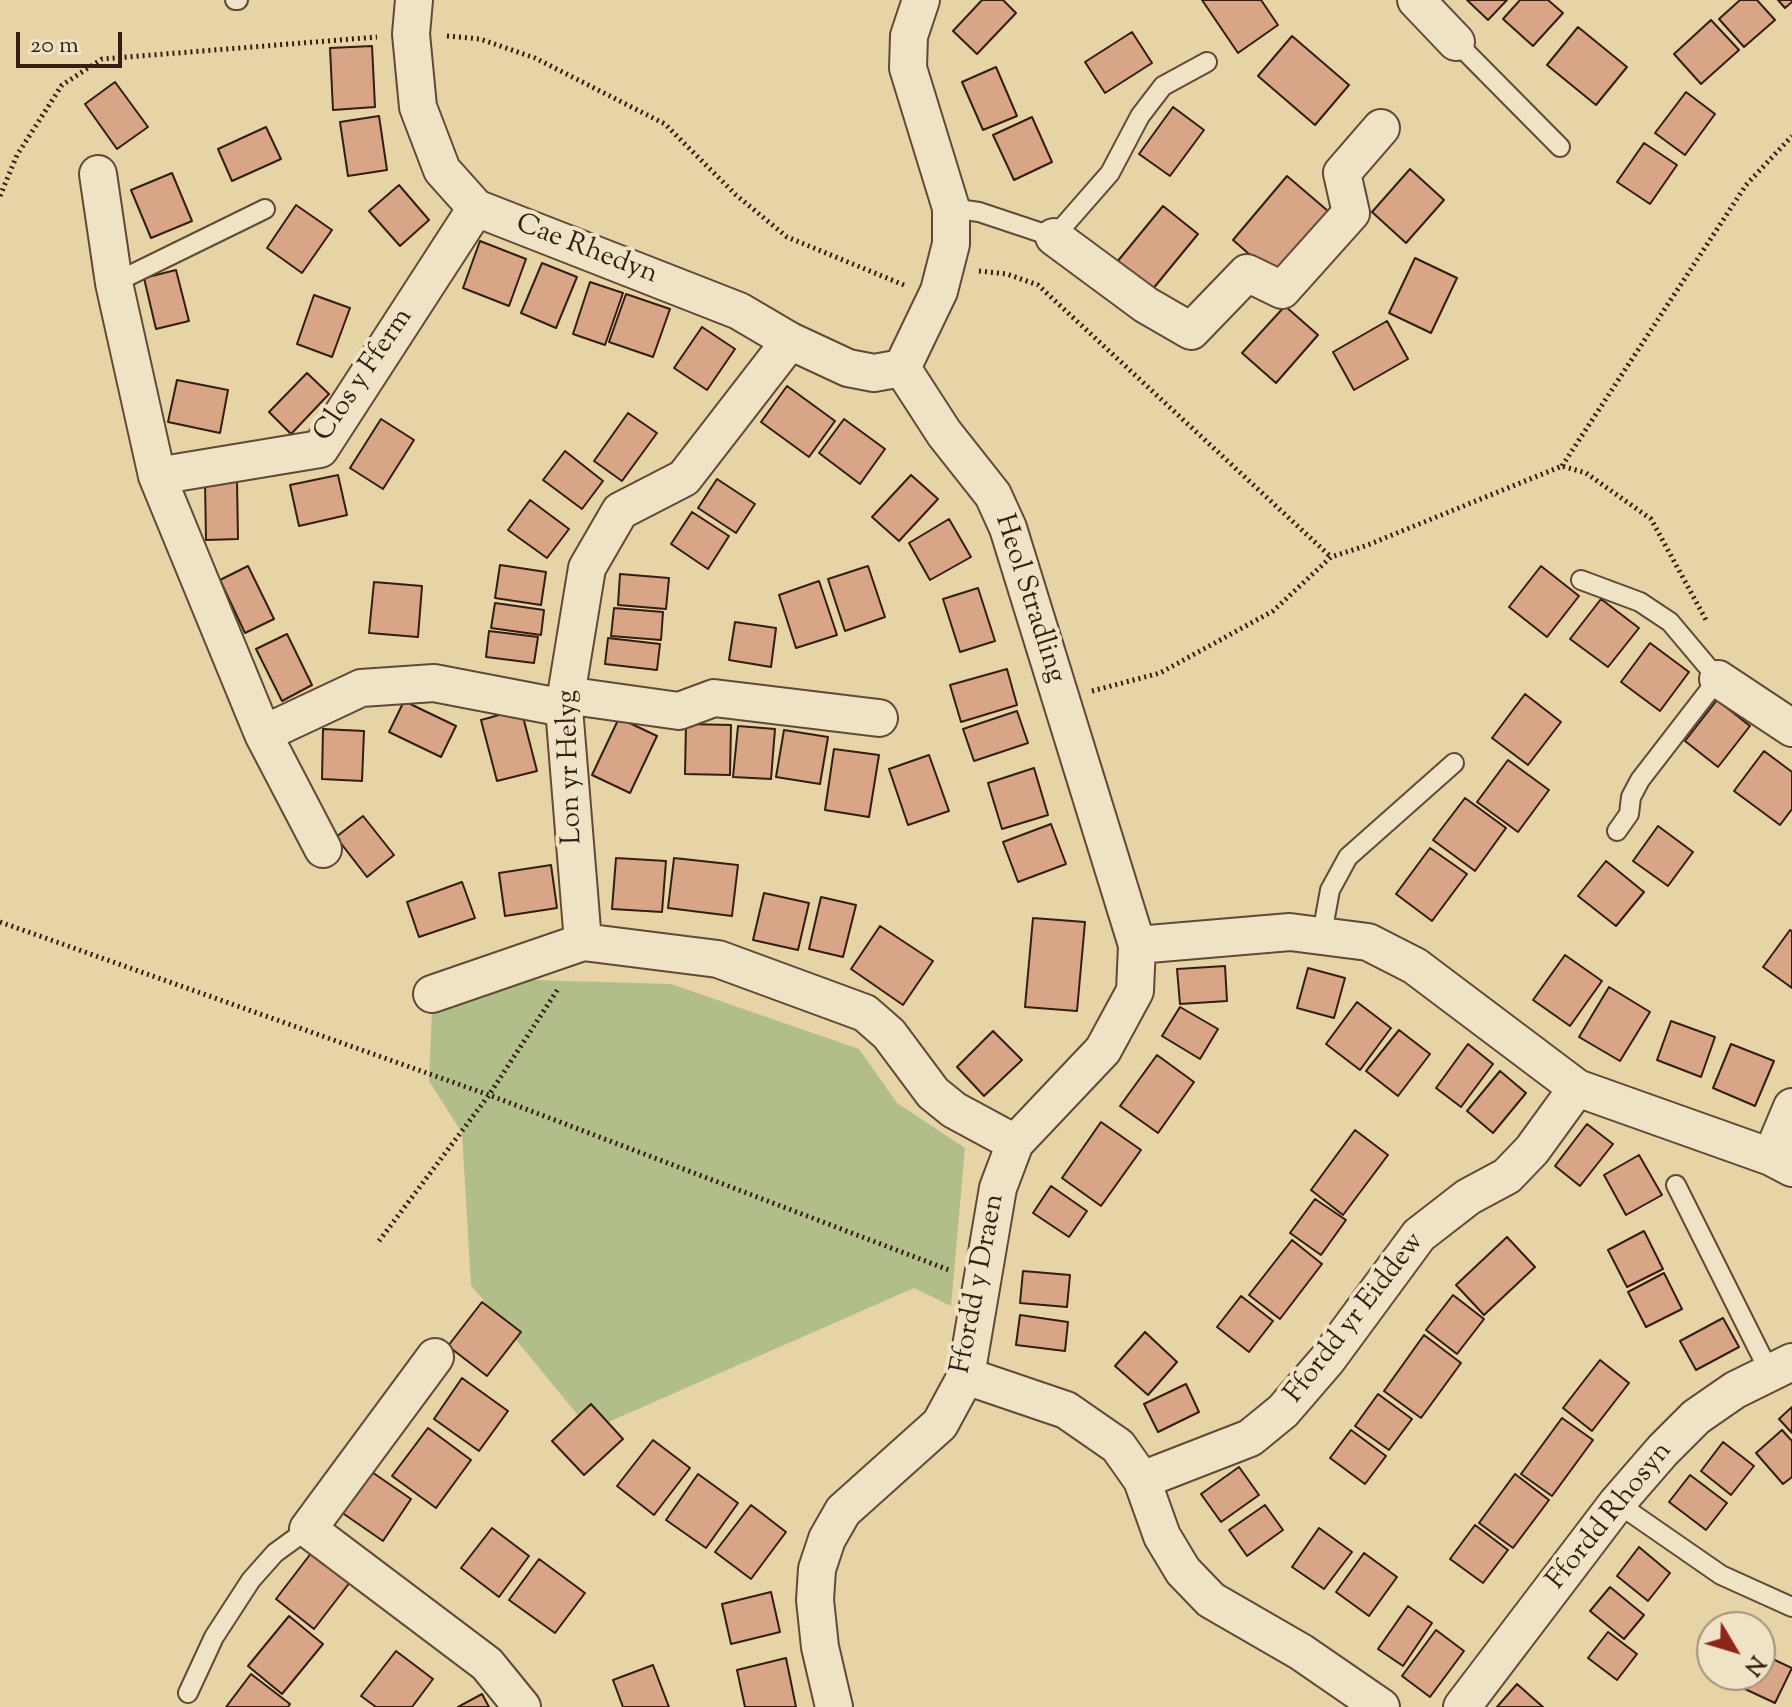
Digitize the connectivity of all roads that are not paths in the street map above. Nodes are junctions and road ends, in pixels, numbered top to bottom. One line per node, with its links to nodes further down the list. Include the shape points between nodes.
1 (414, 0): 9 (street, Cae Rhedyn, via 411,34 418,107 442,170)
2 (921, 0): 10 (street, via 909,36 908,68)
3 (1416, 0): 4 (street)
4 (1456, 42): 7 (lane)
5 (1207, 62): 12 (lane, via 1163,86 1140,116 1110,173)
6 (1381, 128): 12 (street, via 1342,173 1351,213 1282,290 1247,273 1191,331 1146,305)
7 (1560, 147)
8 (98, 174): 13 (street)
9 (476, 208): 14 (street, Cae Rhedyn, via 739,311); 16 (street, Clos y Fferm, via 320,449)
10 (951, 208): 12 (lane); 15 (street, via 951,244 939,291)
11 (265, 209): 13 (lane)
12 (1054, 237)
13 (114, 283): 16 (street)
14 (790, 341): 15 (street, Cae Rhedyn, via 848,368 874,373); 19 (street, Lon yr Helyg, via 684,478 620,511 587,568)
15 (902, 368): 28 (street, Heol Stradling, via 993,495 1008,528)
16 (157, 476): 22 (street)
17 (1581, 580): 18 (lane, via 1640,602 1670,622)
18 (1718, 679): 21 (street); 24 (lane, via 1640,780)
19 (565, 701): 20 (street, via 679,711 714,698); 22 (street, via 434,683 361,688); 27 (street, Lon yr Helyg)
20 (879, 718)
21 (1792, 728)
22 (263, 734): 25 (street)
23 (1454, 763): 26 (lane, via 1348,857 1330,890)
24 (1617, 831)
25 (323, 849)
26 (1322, 934): 28 (street); 30 (street, via 1368,942 1415,966)
27 (583, 942): 29 (street); 32 (street, via 718,959 865,1013 889,1034 933,1093)
28 (1137, 945): 32 (street, Heol Stradling, via 1135,991 1120,1024 1103,1050)
29 (432, 994)
30 (1577, 1088): 33 (street); 38 (street, Ffordd yr Eiddew, via 1507,1176 1468,1197 1419,1235 1283,1411 1250,1438)
31 (1792, 1107): 33 (street)
32 (1015, 1143): 37 (street, Ffordd y Draen, via 998,1188)
33 (1782, 1163)
34 (1676, 1185): 36 (lane)
35 (435, 1357): 40 (street)
36 (1781, 1368): 39 (street, Ffordd Rhosyn, via 1696,1417)
37 (966, 1376): 38 (street, via 1066,1410 1118,1446); 44 (street, Ffordd y Draen, via 940,1424 843,1511 827,1539 817,1569 815,1600)
38 (1142, 1480): 45 (street, via 1162,1536 1211,1600)
39 (1617, 1503): 41 (lane, via 1721,1575); 46 (street, Ffordd Rhosyn)
40 (308, 1529): 42 (lane, via 275,1553 251,1580 214,1637); 43 (street, via 487,1664)
41 (1792, 1607)
42 (188, 1693)
43 (522, 1707)
44 (834, 1707)
45 (1381, 1707)
46 (1462, 1707)

